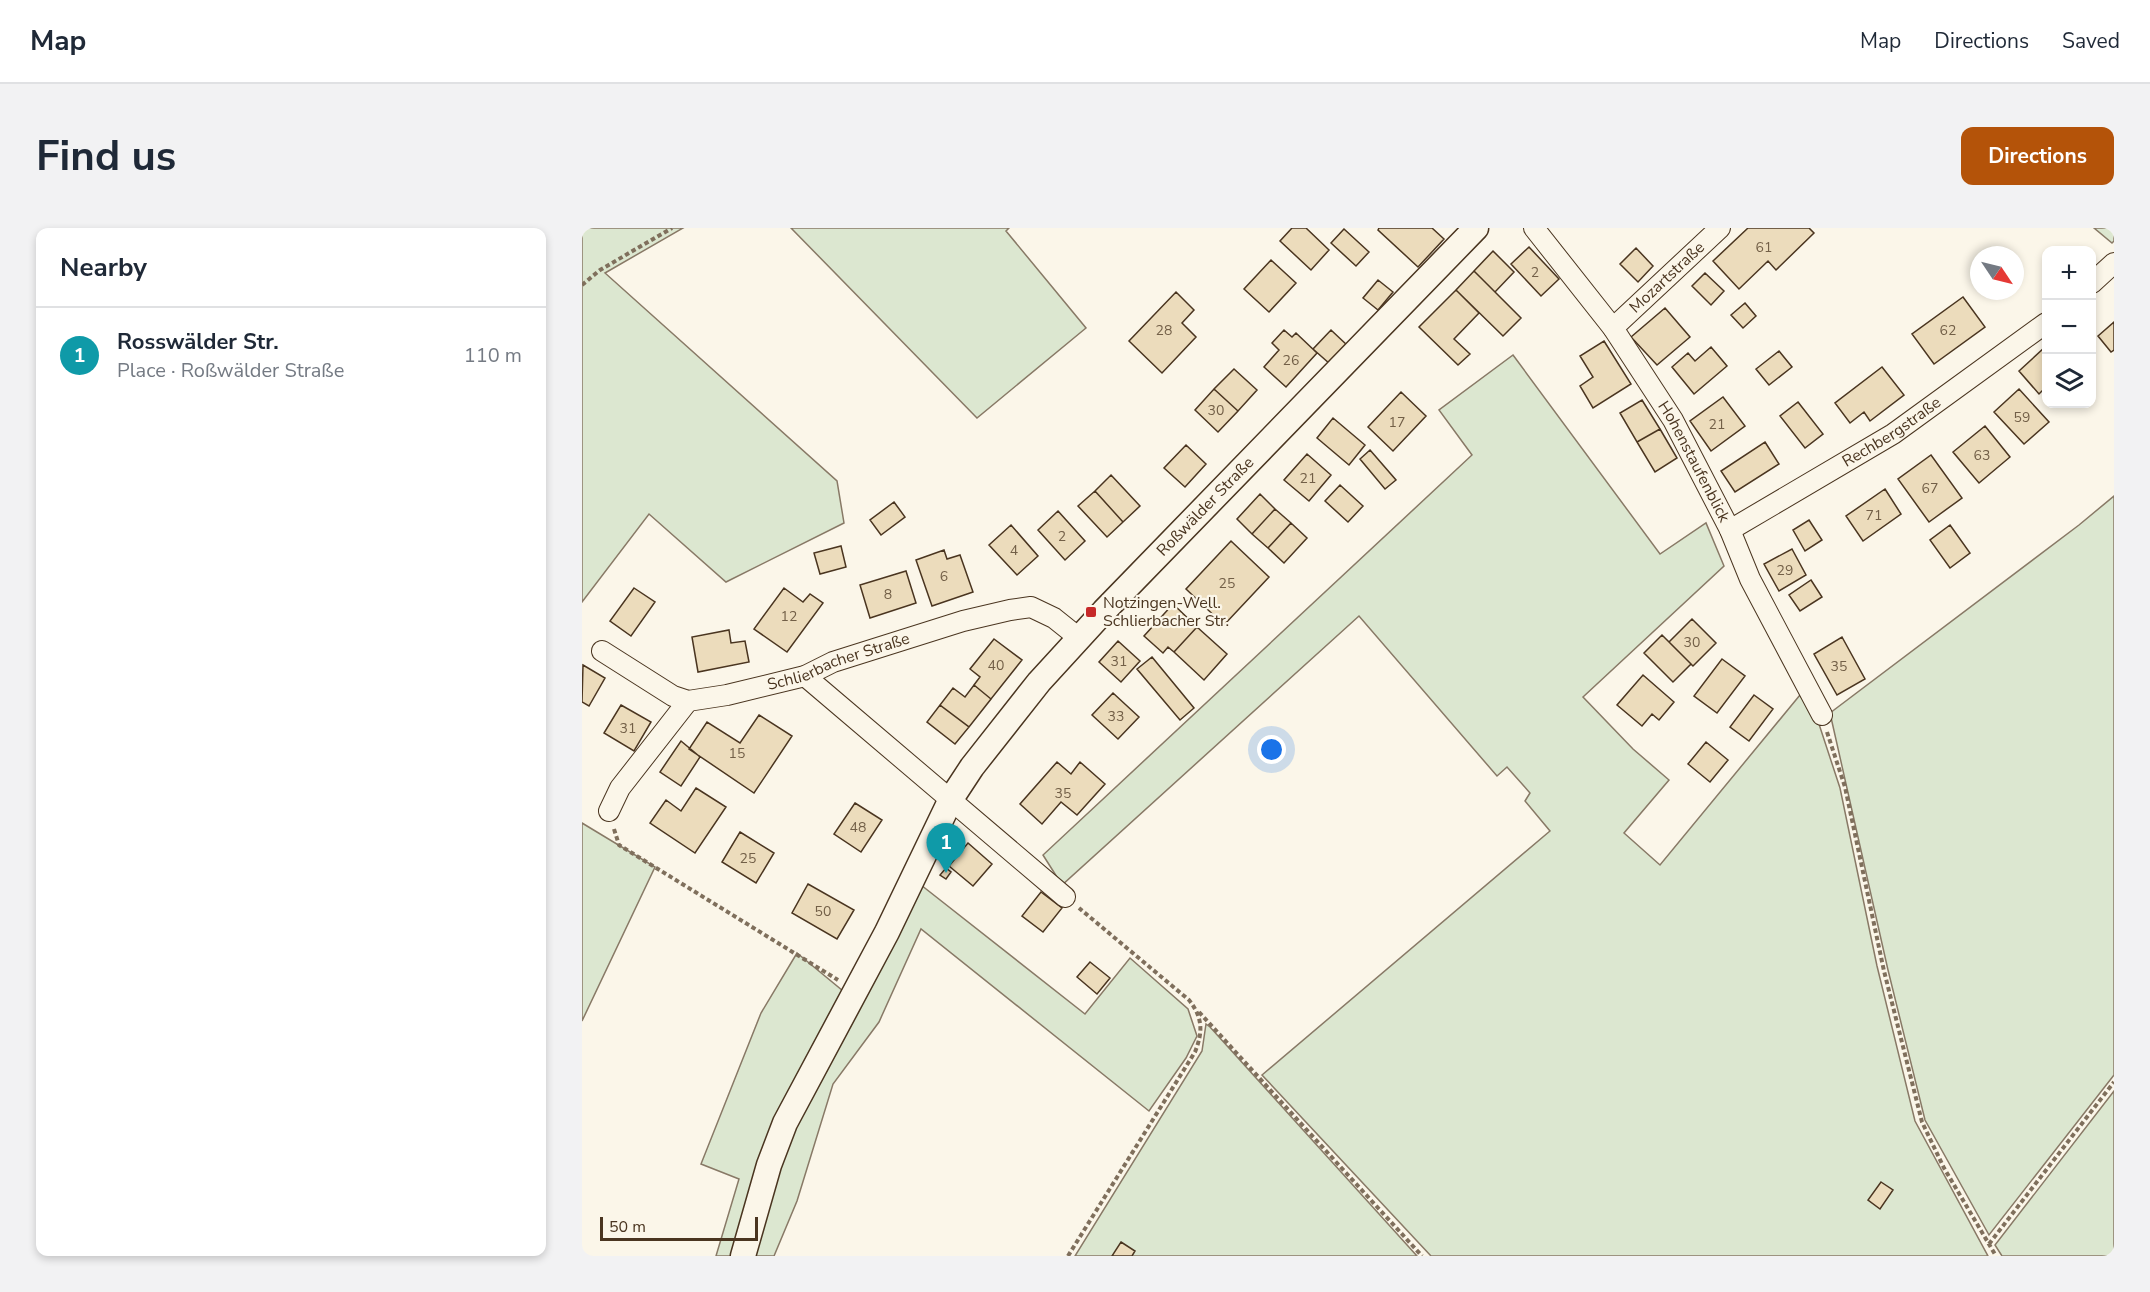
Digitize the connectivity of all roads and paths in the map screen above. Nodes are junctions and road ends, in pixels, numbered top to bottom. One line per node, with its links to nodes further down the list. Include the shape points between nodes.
1 (672, 228): 7 (path, via 628,252)
2 (1476, 228): 11 (street, Roßwälder Straße)
3 (1534, 228): 9 (street, Hohenstaufenblick)
4 (1720, 228): 9 (street, Mozartstraße)
5 (2114, 263): 6 (street)
6 (2096, 279)
7 (582, 285)
8 (2042, 326): 10 (street, Rechbergstraße, via 1893,434)
9 (1612, 328): 10 (street, Hohenstaufenblick, via 1673,420)
10 (1730, 530): 15 (street, Hohenstaufenblick, via 1750,579)
11 (1079, 638): 13 (street, Schlierbacher Straße, via 1054,618 1031,607 963,621 833,662); 16 (street, Roßwälder Straße, via 1011,715)
12 (602, 651): 14 (street, via 673,696)
13 (805, 676): 14 (street, Schlierbacher Straße, via 728,695); 16 (street)
14 (688, 700): 17 (street, via 620,788)
15 (1822, 715): 22 (path, via 1845,787 1884,971 1922,1122)
16 (951, 799): 18 (street); 19 (street, Roßwälder Straße)
17 (609, 811): 19 (path, via 619,845)
18 (1065, 897): 20 (path, via 1168,982)
19 (854, 990): 23 (street, Roßwälder Straße, via 784,1123)
20 (1198, 1012): 24 (path, via 1202,1026 1195,1052); 25 (path)
21 (2114, 1082): 22 (path)
22 (1989, 1244): 26 (path)
23 (743, 1256)
24 (1068, 1256)
25 (1422, 1256)
26 (1996, 1256)

